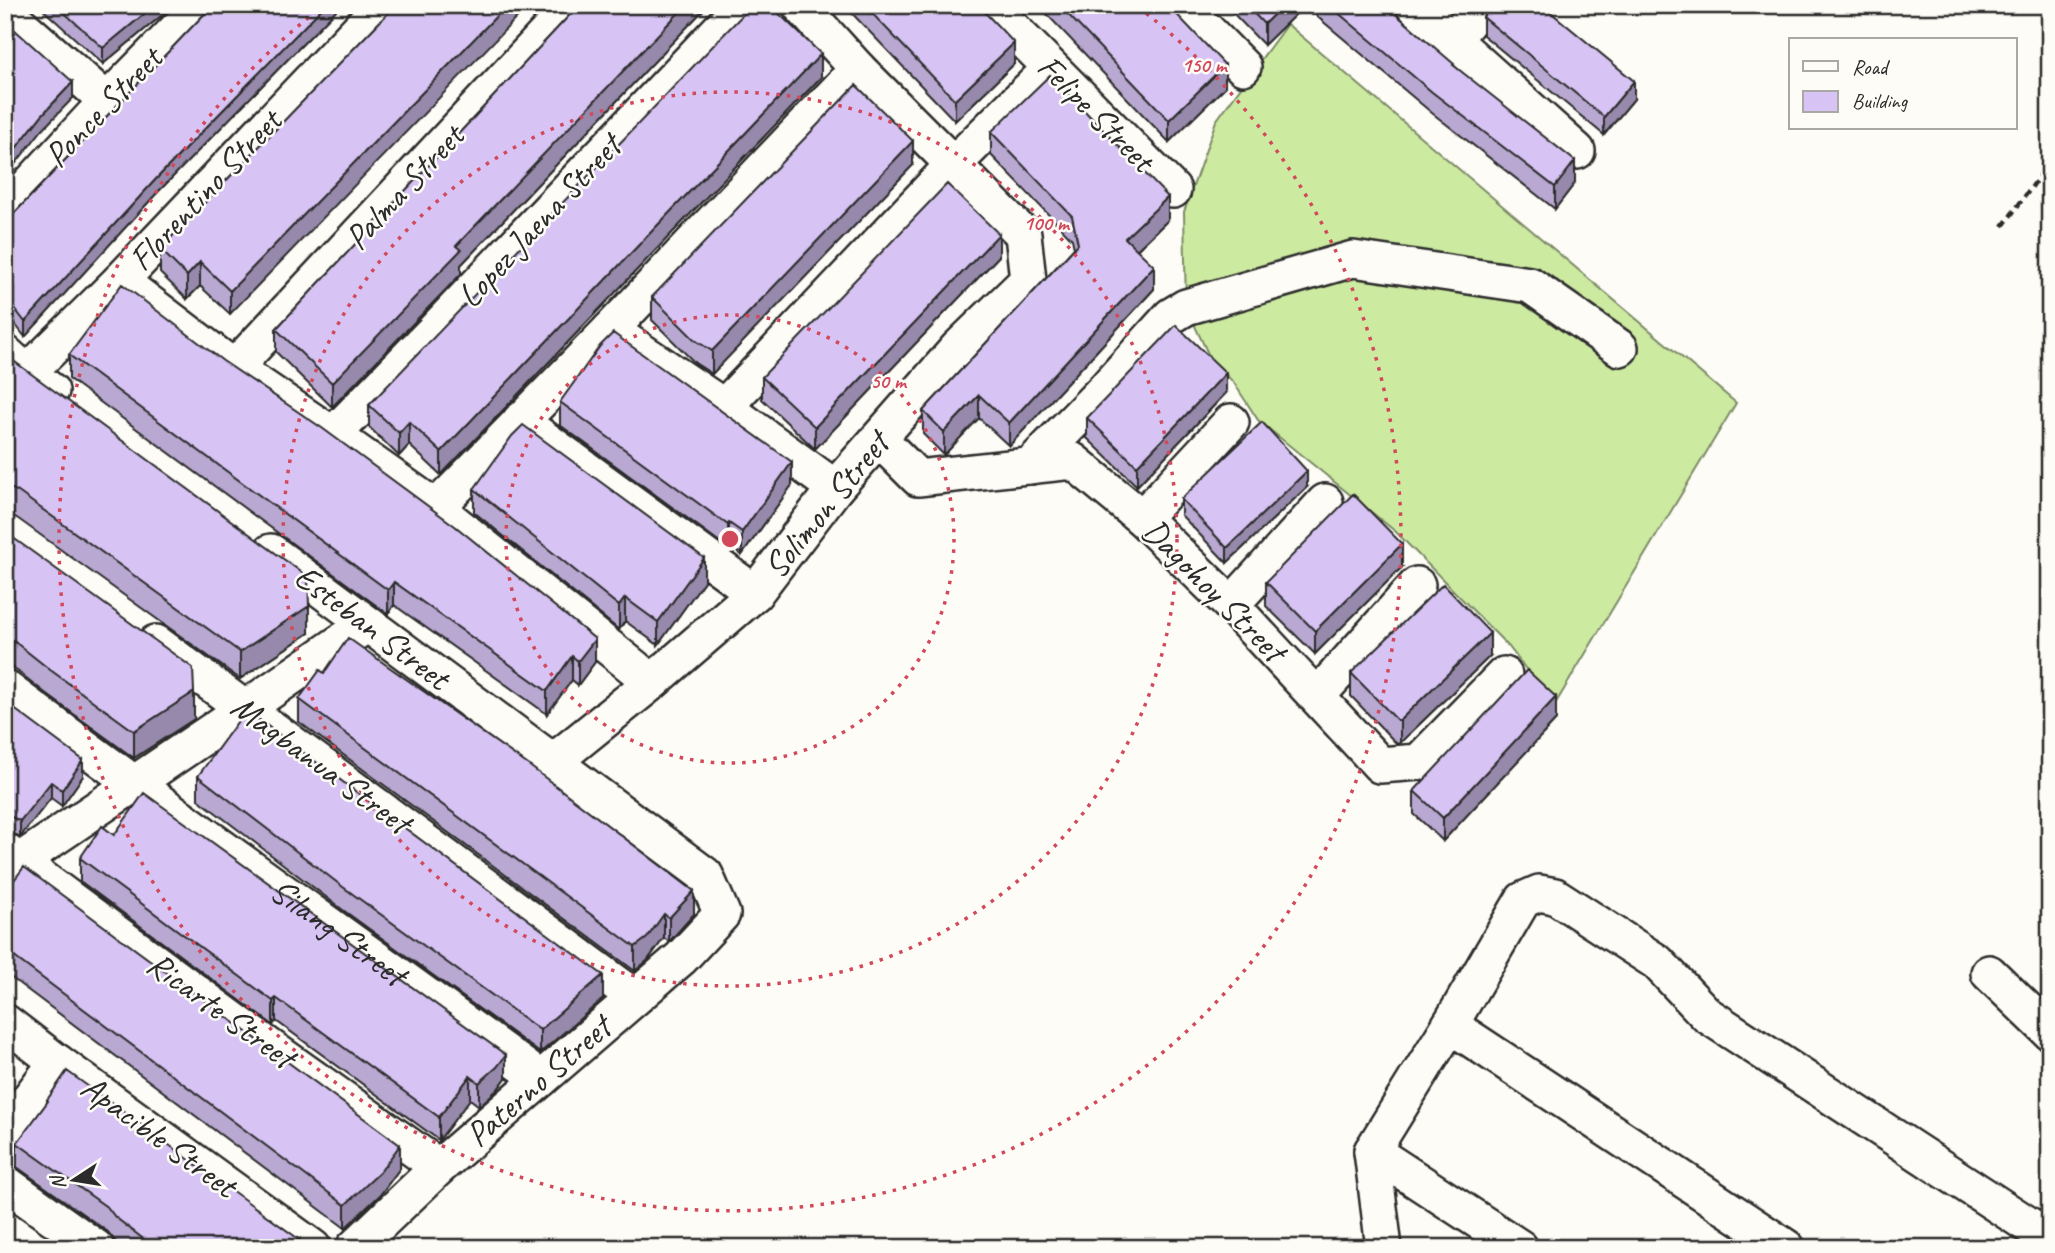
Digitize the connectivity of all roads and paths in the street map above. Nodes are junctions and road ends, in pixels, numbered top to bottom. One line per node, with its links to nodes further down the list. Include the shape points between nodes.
1 (382, 5): 22 (street, Florentino Street)
2 (573, 5): 26 (street, Palma Street)
3 (744, 5): 31 (street, Lopez Jaena Street)
4 (800, 5): 14 (street, Solimon Street)
5 (989, 5): 13 (street, Felipe Street)
6 (1182, 5): 12 (street)
7 (1414, 5): 11 (street)
8 (1481, 5): 11 (street)
9 (193, 8): 15 (street, Ponce Street)
10 (5, 11): 15 (street)
11 (1453, 40): 16 (street)
12 (1243, 67)
13 (1051, 68): 18 (street); 19 (street, Felipe Street)
14 (858, 69): 18 (street, Solimon Street); 23 (street)
15 (107, 101): 20 (street, Ponce Street)
16 (1577, 151)
17 (2050, 162): 21 (path)
18 (954, 164): 27 (street); 32 (street, Solimon Street, via 1023,234 1028,280 958,348)
19 (1173, 190)
20 (11, 192)
21 (2003, 226)
22 (120, 281): 25 (street, Florentino Street); 26 (street)
23 (610, 330): 27 (street); 29 (street)
24 (1620, 348): 33 (street, via 1530,285 1353,259 1186,307 1171,316)
25 (16, 363): 28 (street)
26 (234, 368): 31 (street)
27 (724, 407): 34 (street)
28 (81, 412)
29 (520, 422): 36 (street); 40 (street)
30 (1231, 422): 37 (street)
31 (333, 435): 36 (street)
32 (879, 439): 33 (street, Dagohoy Street, via 918,478); 34 (street, Solimon Street)
33 (1030, 466): 37 (street, Dagohoy Street, via 1073,461)
34 (835, 488): 40 (street, Solimon Street)
35 (1325, 502): 41 (street)
36 (436, 508): 45 (street)
37 (1142, 518): 41 (street, Dagohoy Street)
38 (246, 533): 43 (street, Esteban Street)
39 (1417, 584): 47 (street)
40 (755, 593): 45 (street, Solimon Street)
41 (1231, 605): 47 (street, Dagohoy Street)
42 (126, 621): 48 (street, Magbanua Street)
43 (367, 624): 48 (street); 49 (street, Esteban Street)
44 (1504, 675): 47 (street, Dagohoy Street, via 1419,762 1380,765)
45 (652, 682): 49 (street, Solimon Street)
46 (5, 688): 50 (street, Silang Street)
47 (1317, 696)
48 (246, 708): 50 (street); 54 (street, Magbanua Street)
49 (554, 761): 52 (street, Esteban Street, via 705,875)
50 (133, 785): 51 (street); 59 (street, Silang Street)
51 (10, 861): 62 (street, Ricarte Street)
52 (722, 914): 54 (street, Paterno Street, via 681,958)
53 (1989, 973): 57 (street)
54 (635, 997): 59 (street, Paterno Street)
55 (5, 1022): 58 (street, Apacible Street)
56 (1450, 1025): 61 (street); 64 (street, via 1523,900 1539,893 1555,896 1657,962 1707,1015); 70 (street)
57 (2050, 1032)
58 (57, 1062): 60 (street); 66 (street, Apacible Street)
59 (541, 1079): 62 (street, Paterno Street)
60 (5, 1131)
61 (1372, 1151): 68 (street); 69 (street)
62 (439, 1167): 67 (street, Paterno Street)
63 (5, 1183): 65 (street)
64 (2050, 1240)
65 (96, 1248)
66 (313, 1248)
67 (354, 1248)
68 (1384, 1248)
69 (1520, 1248)
70 (1787, 1248)

